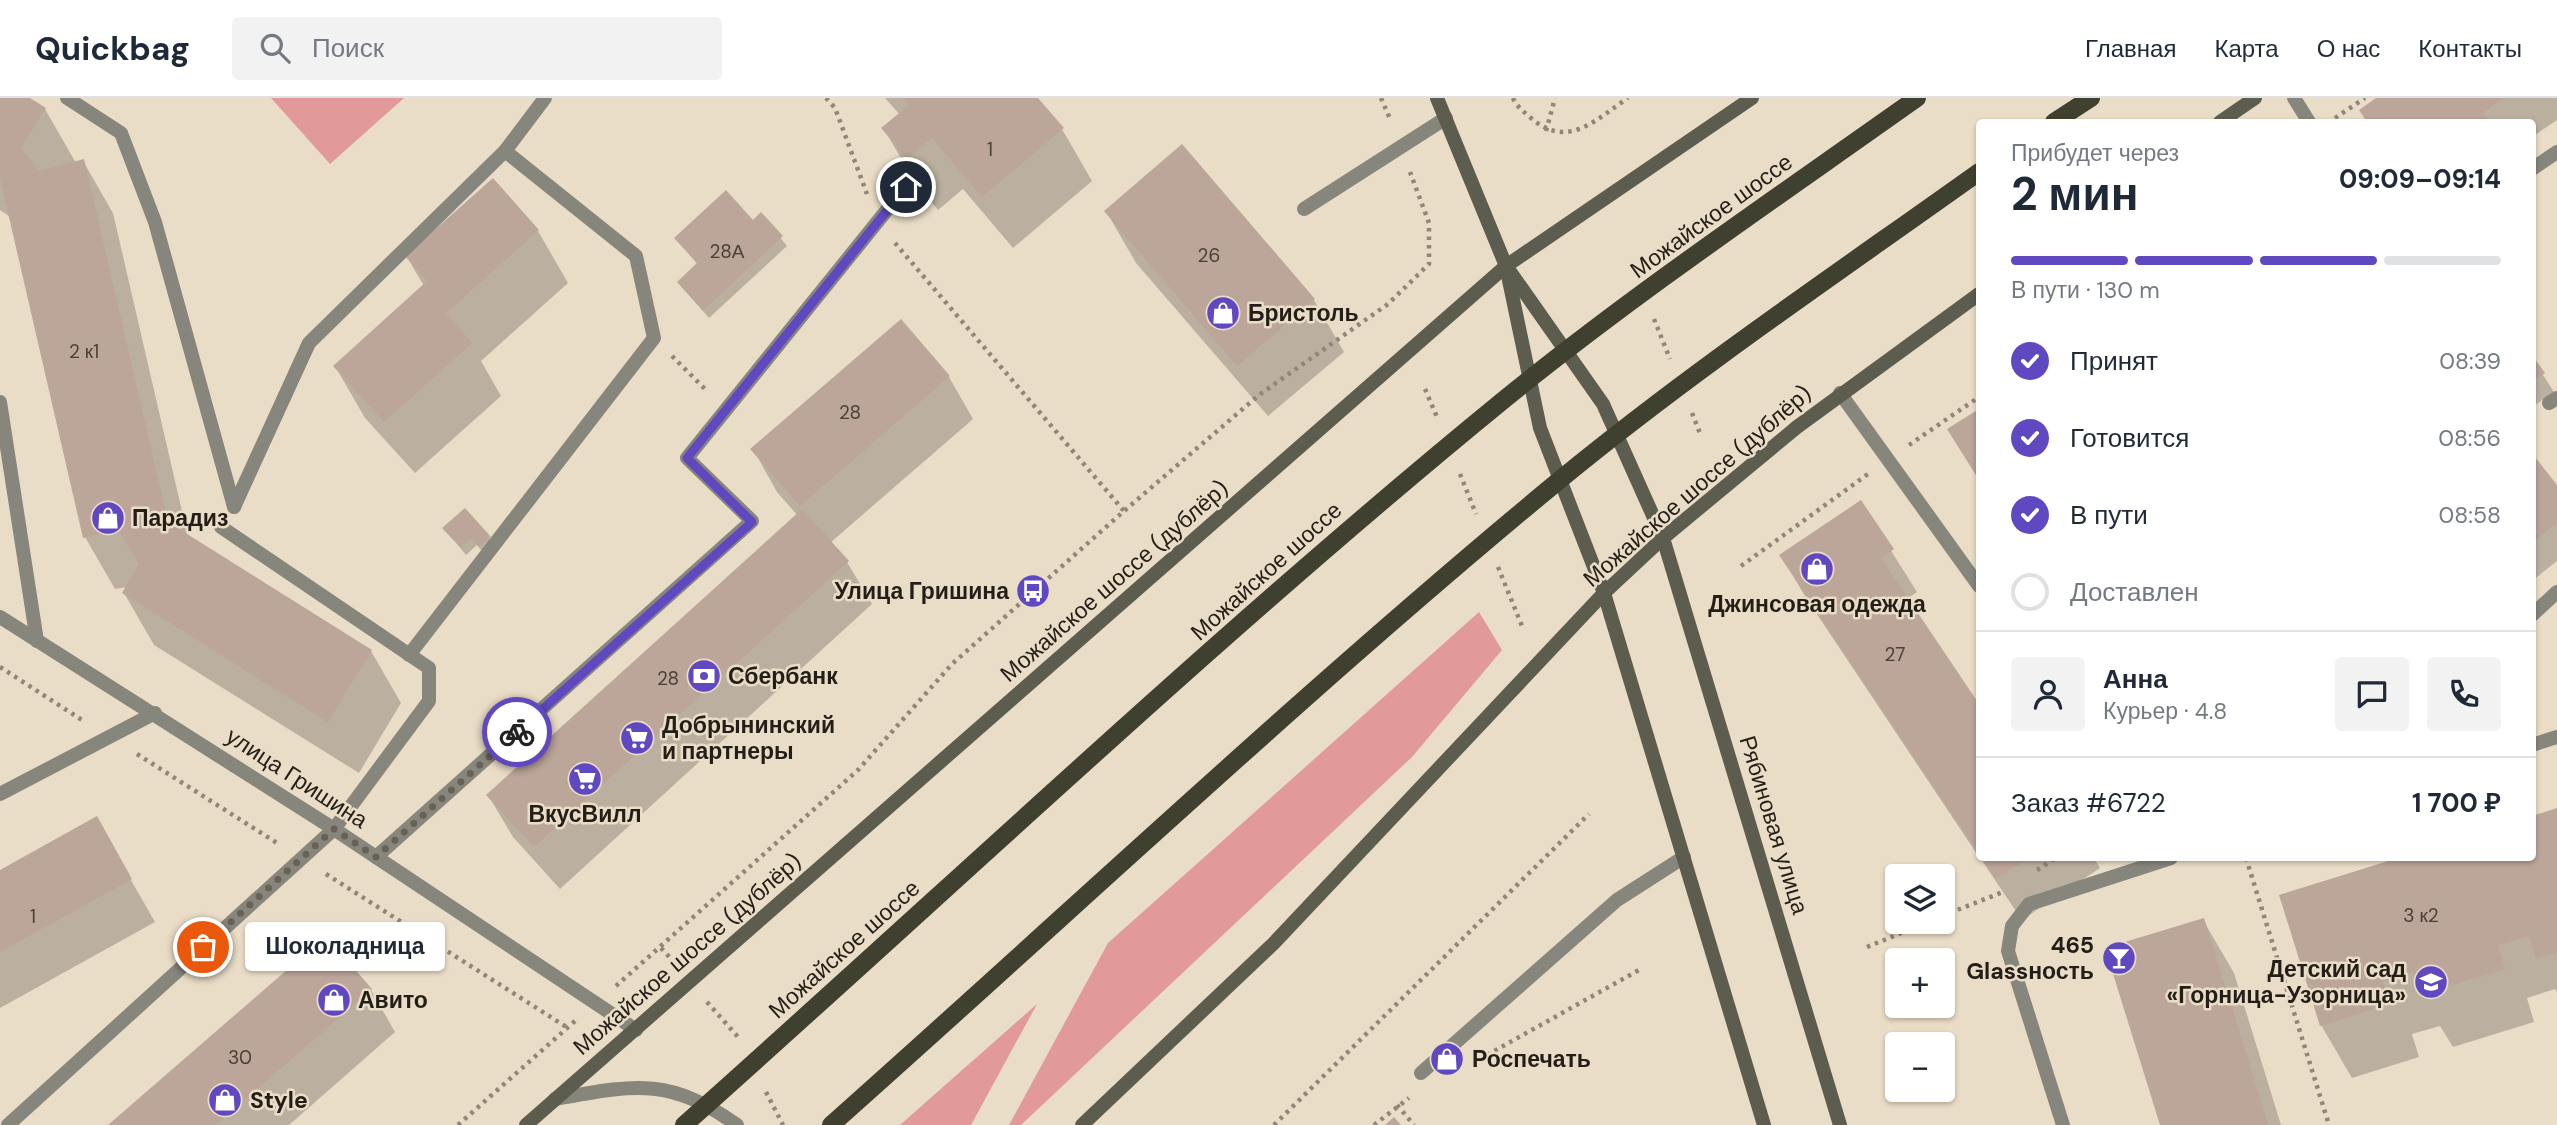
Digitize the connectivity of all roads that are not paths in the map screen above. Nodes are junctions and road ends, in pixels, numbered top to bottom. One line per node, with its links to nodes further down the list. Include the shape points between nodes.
1 (66, 98): 13 (street, via 121,133 155,222 234,507 309,343)
2 (545, 98): 13 (street)
3 (1437, 98): 9 (main road)
4 (1752, 98): 19 (main road, Можайское шоссе (дублёр))
5 (1917, 98): 45 (main road, Можайское шоссе, bridge, via 1686,262 1510,395 1351,527)
6 (2091, 98): 10 (main road)
7 (2255, 98): 11 (main road)
8 (2294, 98): 12 (street)
9 (1446, 118): 18 (street); 19 (main road)
10 (2059, 119)
11 (2225, 119)
12 (2307, 119)
13 (505, 151): 31 (street, via 636,256 654,338)
14 (2557, 152): 15 (street)
15 (2536, 166)
16 (920, 169): 37 (street, via 687,458 752,522)
17 (1976, 174): 47 (main road, bridge, via 1743,341 1555,484 1401,614)
18 (1304, 209)
19 (1506, 266): 24 (main road, Рябиновая улица, via 1603,404); 27 (main road, via 1540,428); 40 (main road, Можайское шоссе (дублёр))
20 (1976, 296): 21 (main road, Можайское шоссе (дублёр))
21 (1840, 393): 24 (main road, Можайское шоссе (дублёр)); 25 (street)
22 (0, 402): 30 (street)
23 (221, 527): 31 (street)
24 (1663, 538): 27 (main road, Можайское шоссе (дублёр)); 50 (main road, Рябиновая улица)
25 (1976, 582)
26 (2557, 592): 28 (street)
27 (1604, 593): 38 (main road); 48 (main road, Можайское шоссе (дублёр), via 1273,943)
28 (2536, 611)
29 (0, 617): 30 (street, улица Гришина)
30 (37, 641): 32 (street, улица Гришина)
31 (409, 655): 36 (street, via 429,668 429,701)
32 (155, 713): 35 (street); 36 (street, улица Гришина)
33 (2557, 737): 34 (street)
34 (2536, 744)
35 (0, 794)
36 (334, 829): 37 (street, улица Гришина); 43 (street)
37 (376, 857): 40 (street, улица Гришина)
38 (1684, 857): 41 (street, via 1617,900); 49 (main road)
39 (2162, 861): 51 (street, via 2029,904 2012,926 2008,951)
40 (636, 1030): 42 (main road, Можайское шоссе (дублёр))
41 (1421, 1073)
42 (555, 1099): 44 (main road, Можайское шоссе (дублёр)); 46 (street, via 615,1088 661,1088 703,1101)
43 (8, 1125)
44 (526, 1125)
45 (684, 1125)
46 (737, 1125)
47 (831, 1125)
48 (1082, 1125)
49 (1764, 1125)
50 (1840, 1125)
51 (2063, 1125)

